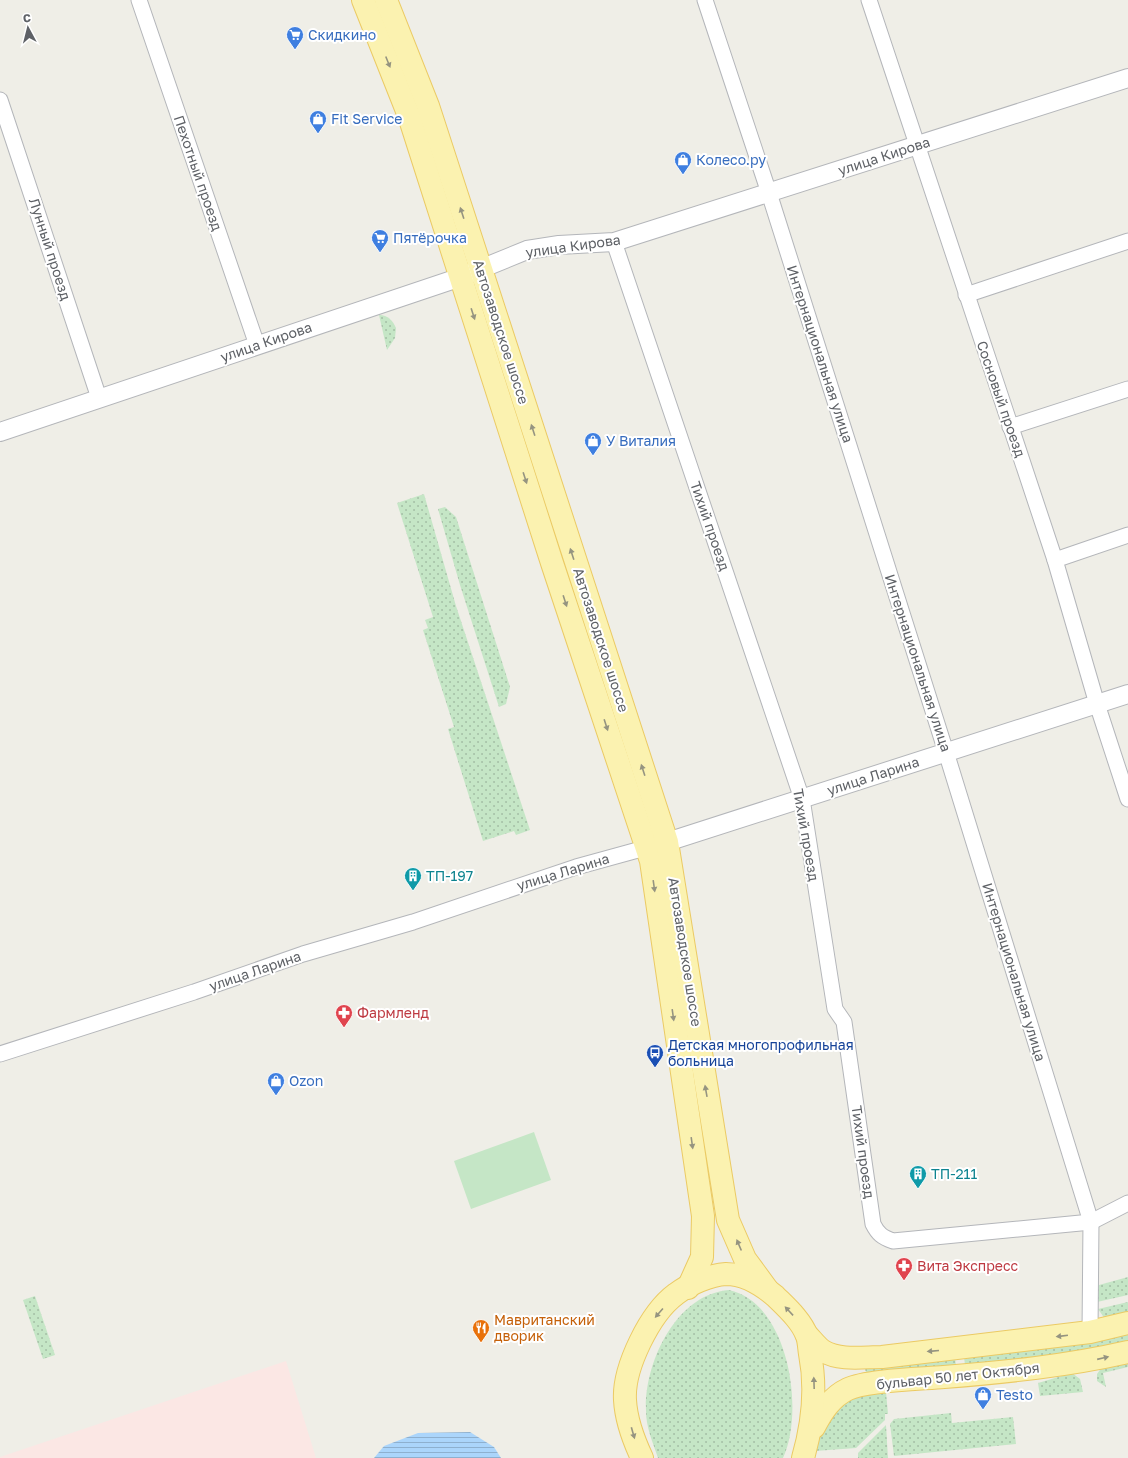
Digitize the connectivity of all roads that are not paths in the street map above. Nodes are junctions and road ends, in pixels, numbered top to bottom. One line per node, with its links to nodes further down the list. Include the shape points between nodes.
1 (139, 0): 14 (street, Пехотный проезд)
2 (363, 0): 12 (main road, Автозаводское шоссе, one-way to 12)
3 (386, 0): 12 (main road, Автозаводское шоссе, one-way to 3, via 428,106)
4 (705, 0): 9 (street, Интернациональная улица)
5 (869, 0): 8 (street, Сосновый проезд)
6 (1128, 78): 8 (street, улица Кирова)
7 (0, 100): 16 (street, Лунный проезд)
8 (916, 146): 9 (street, улица Кирова); 13 (street, Сосновый проезд)
9 (769, 193): 11 (street, улица Кирова); 23 (street, Интернациональная улица)
10 (1128, 241): 13 (street)
11 (614, 242): 12 (street, улица Кирова, via 559,245 527,250); 24 (street, Тихий проезд)
12 (471, 273): 14 (street, улица Кирова); 26 (main road, Автозаводское шоссе, via 552,563)
13 (966, 294): 17 (street, Сосновый проезд)
14 (257, 345): 16 (street, улица Кирова)
15 (1128, 389): 17 (street)
16 (99, 398): 18 (street, улица Кирова)
17 (1010, 427): 20 (street, Сосновый проезд)
18 (0, 432)
19 (1128, 535): 20 (street)
20 (1055, 560): 22 (street, Сосновый проезд)
21 (1128, 694): 22 (street, улица Ларина)
22 (1097, 704): 23 (street, улица Ларина); 25 (street, Сосновый проезд)
23 (946, 752): 24 (street, улица Ларина); 29 (street, Интернациональная улица)
24 (802, 799): 26 (street, улица Ларина); 29 (street, Тихий проезд, via 834,1009 844,1022 872,1216 877,1233 893,1241)
25 (1128, 799)
26 (657, 845): 27 (street, улица Ларина, via 576,867 414,922 303,954); 30 (main road, Автозаводское шоссе, one-way to 30, via 651,861 703,1216 702,1257); 31 (main road, Автозаводское шоссе, one-way to 26, via 745,1259 728,1220)
27 (0, 1054)
28 (1128, 1204): 29 (street)
29 (1091, 1222): 33 (street, Интернациональная улица)
30 (688, 1288): 31 (main road, via 706,1278 726,1274 744,1276); 37 (main road, one-way to 37, via 676,1294 655,1318 637,1346 627,1377 625,1400 636,1446)
31 (767, 1289): 34 (main road, one-way to 31, via 791,1312)
32 (1128, 1323): 33 (main road, бульвар 50 лет Октября)
33 (1090, 1332): 34 (main road, бульвар 50 лет Октября, one-way to 34, via 853,1358 823,1351)
34 (807, 1335): 36 (main road, one-way to 34, via 815,1400 814,1371)
35 (1128, 1352): 36 (main road, бульвар 50 лет Октября, one-way to 35, via 833,1399 848,1389 1086,1362)
36 (810, 1435): 38 (main road)
37 (642, 1458)
38 (803, 1458)

